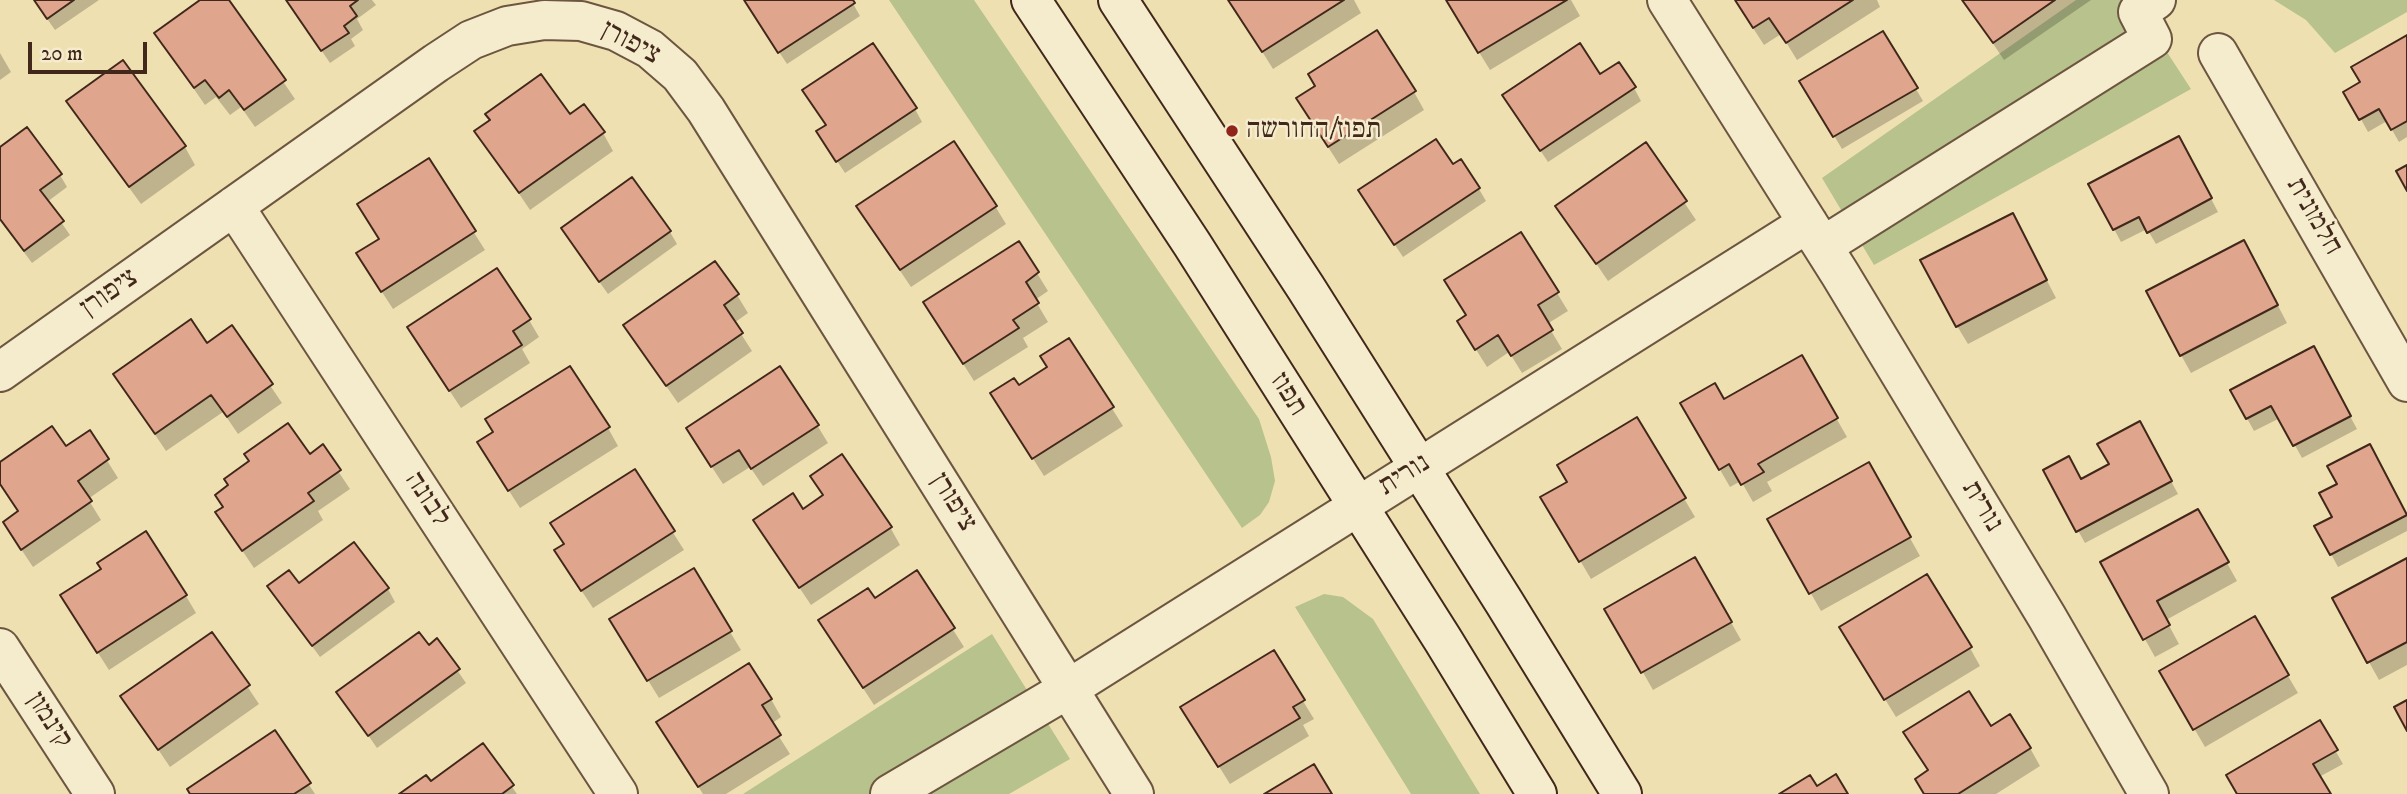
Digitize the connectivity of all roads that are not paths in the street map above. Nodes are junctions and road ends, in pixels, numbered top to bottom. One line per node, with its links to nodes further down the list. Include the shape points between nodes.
1 (1031, 0): 11 (street, תפוז)
2 (1118, 0): 10 (street)
3 (1667, 0): 7 (street, נורית)
4 (2156, 0): 7 (street, via 2138,12 2152,39)
5 (2218, 53): 9 (street, חלמונית)
6 (234, 205): 8 (street, ציפורן); 13 (street, ציפורן, via 471,40 507,26 581,21 617,31 650,49 680,75 706,110); 15 (street, לבונה)
7 (1815, 234): 10 (street, נורית); 20 (street, נורית)
8 (0, 372)
9 (2407, 382)
10 (1420, 468): 11 (street, נורית); 19 (street)
11 (1358, 506): 13 (street); 18 (street, תפוז)
12 (0, 648): 14 (street, קינמון)
13 (1068, 689): 16 (street); 17 (street, ציפורן)
14 (95, 794)
15 (618, 794)
16 (890, 794)
17 (1134, 794)
18 (1536, 794)
19 (1622, 794)
20 (2149, 794)

